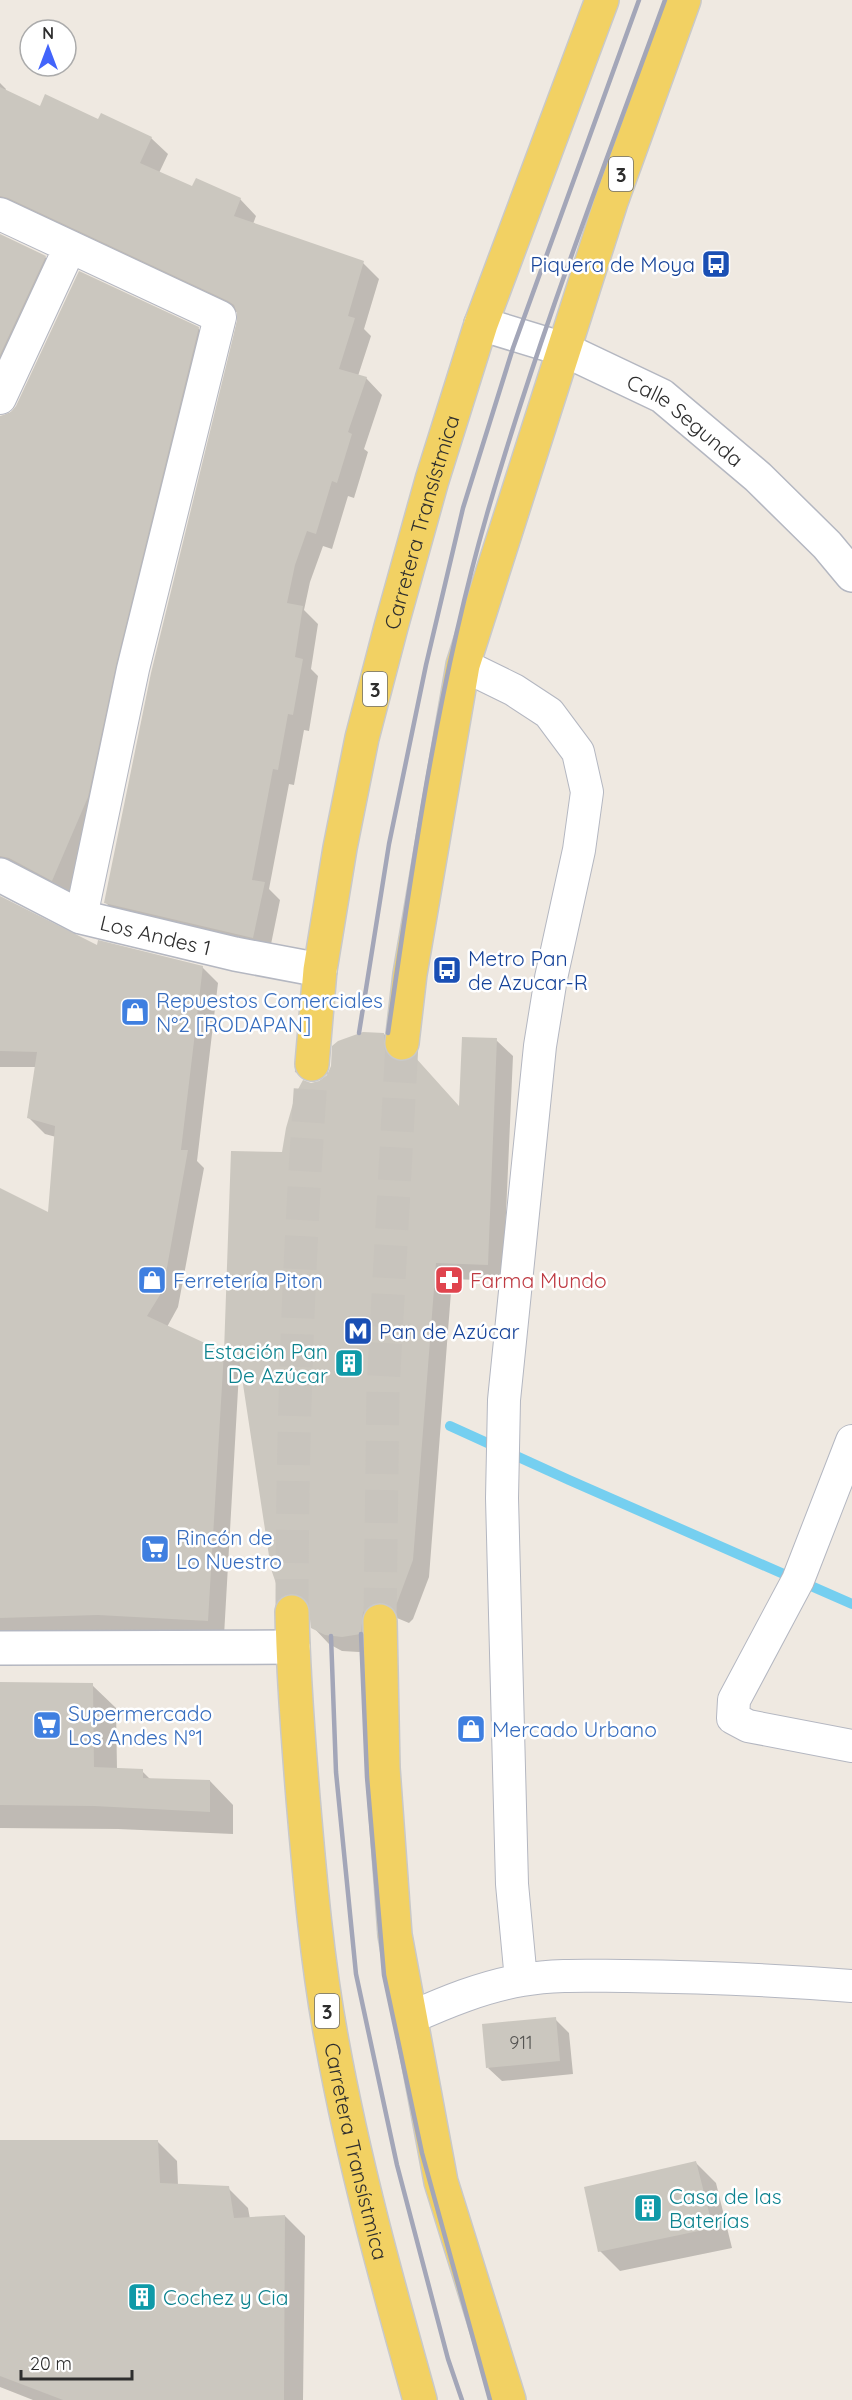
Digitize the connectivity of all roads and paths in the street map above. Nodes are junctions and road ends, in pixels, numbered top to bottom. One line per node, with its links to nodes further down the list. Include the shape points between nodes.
1 (602, 0): 5 (main road, Carretera Transístmica / 3)
2 (684, 0): 6 (main road, 3, via 610,202)
3 (0, 214): 4 (street)
4 (70, 247): 7 (street); 11 (street, via 220,317 133,669)
5 (481, 324): 6 (street, Calle Segunda); 12 (main road, Carretera Transístmica / 3, via 429,491 362,738)
6 (564, 349): 8 (street, Calle Segunda, via 662,396 758,477 828,545); 9 (main road, 3)
7 (0, 398)
8 (852, 575)
9 (463, 665): 13 (main road, 3, via 410,974); 21 (street, via 514,690 549,713 578,752 587,792 540,1046 504,1400 502,1498 512,1884)
10 (0, 875): 11 (street, Los Andes 1)
11 (81, 917): 12 (street, Los Andes 1)
12 (320, 970): 14 (main road, Carretera Transístmica / 3)
13 (402, 1043)
14 (312, 1064)
15 (850, 1454): 20 (street, via 798,1580 734,1700 733,1718 748,1726)
16 (292, 1612): 18 (main road, Carretera Transístmica / 3)
17 (380, 1621): 23 (main road, via 383,1768 395,1935)
18 (293, 1647): 19 (street); 24 (main road, Carretera Transístmica / 3, via 310,1893 332,2041 379,2250)
19 (0, 1648)
20 (852, 1746)
21 (521, 1980): 22 (street, via 554,1976 670,1977); 23 (street, via 465,1994)
22 (852, 1986)
23 (410, 2018): 25 (main road, via 441,2182)
24 (420, 2400)
25 (508, 2400)

